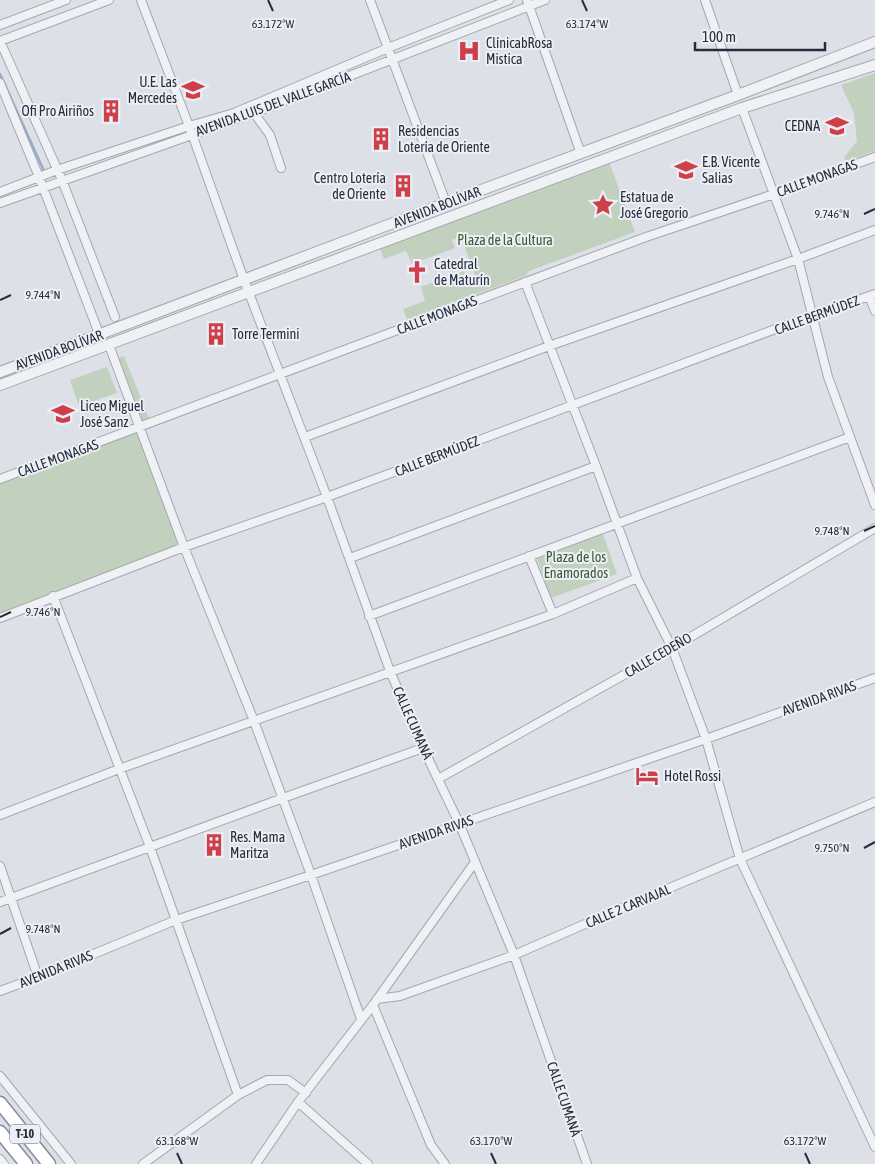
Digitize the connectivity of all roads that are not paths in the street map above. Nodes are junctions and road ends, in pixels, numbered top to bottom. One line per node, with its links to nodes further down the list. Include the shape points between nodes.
1 (66, 0): 9 (street)
2 (109, 0): 10 (street)
3 (141, 0): 19 (street, CALLE CUMANÁ)
4 (370, 0): 12 (street)
5 (509, 0): 12 (street, AVENIDA LUIS DEL VALLE GARCÍA)
6 (545, 0): 8 (street, AVENIDA LUIS DEL VALLE GARCÍA)
7 (705, 0): 16 (street)
8 (528, 3): 13 (street, AVENIDA LUIS DEL VALLE GARCÍA); 20 (street)
9 (0, 25)
10 (0, 41): 23 (street)
11 (875, 42): 16 (street, AVENIDA BOLÍVAR)
12 (388, 48): 13 (street); 19 (street, AVENIDA LUIS DEL VALLE GARCÍA)
13 (393, 60): 18 (street, AVENIDA LUIS DEL VALLE GARCÍA); 30 (street)
14 (875, 66): 17 (street, AVENIDA BOLÍVAR)
15 (0, 83): 24 (street)
16 (738, 95): 20 (street, AVENIDA BOLÍVAR)
17 (742, 108): 28 (street); 35 (street, AVENIDA BOLÍVAR)
18 (254, 113): 19 (street, AVENIDA LUIS DEL VALLE GARCÍA); 22 (street, via 270,136)
19 (190, 130): 23 (street, AVENIDA LUIS DEL VALLE GARCÍA); 25 (street, AVENIDA LUIS DEL VALLE GARCÍA); 33 (street, CALLE CUMANÁ)
20 (581, 154): 30 (street, AVENIDA BOLÍVAR)
21 (875, 157): 28 (street, CALLE MONAGAS)
22 (281, 168)
23 (57, 170): 24 (street, AVENIDA LUIS DEL VALLE GARCÍA); 25 (street)
24 (39, 177): 26 (street); 27 (street, AVENIDA LUIS DEL VALLE GARCÍA)
25 (62, 180): 26 (street, AVENIDA LUIS DEL VALLE GARCÍA); 39 (street)
26 (43, 187): 29 (street, AVENIDA LUIS DEL VALLE GARCÍA); 40 (street)
27 (0, 192)
28 (774, 194): 32 (street); 34 (street, CALLE MONAGAS)
29 (0, 203)
30 (446, 204): 33 (street, AVENIDA BOLÍVAR)
31 (875, 230): 32 (street)
32 (798, 259): 38 (street); 42 (street)
33 (244, 280): 35 (street, CALLE CUMANÁ); 40 (street, AVENIDA BOLÍVAR)
34 (525, 282): 42 (street); 44 (street, CALLE MONAGAS)
35 (249, 292): 41 (street, AVENIDA BOLÍVAR); 44 (street, CALLE CUMANÁ)
36 (872, 295): 37 (street); 38 (street, CALLE BERMÚDEZ)
37 (875, 311)
38 (813, 315): 46 (street, CALLE BERMÚDEZ); 49 (street, via 828,377)
39 (115, 317)
40 (100, 336): 43 (street, AVENIDA BOLÍVAR)
41 (109, 345): 45 (street, AVENIDA BOLÍVAR); 47 (street)
42 (549, 346): 46 (street); 48 (street)
43 (0, 372)
44 (281, 375): 47 (street, CALLE MONAGAS); 48 (street, CALLE CUMANÁ)
45 (0, 385)
46 (572, 405): 50 (street); 52 (street, CALLE BERMÚDEZ)
47 (141, 427): 51 (street, CALLE MONAGAS); 56 (street)
48 (305, 437): 52 (street, CALLE CUMANÁ)
49 (850, 437): 53 (street); 54 (street)
50 (596, 466): 54 (street); 58 (street)
51 (0, 479)
52 (327, 497): 56 (street, CALLE BERMÚDEZ); 58 (street, CALLE CUMANÁ)
53 (875, 505)
54 (616, 524): 57 (street); 59 (street)
55 (875, 528): 64 (street, CALLE CEDEÑO)
56 (184, 547): 60 (street, CALLE BERMÚDEZ); 67 (street)
57 (529, 556): 61 (street); 62 (street)
58 (350, 558): 62 (street, CALLE CUMANÁ)
59 (636, 578): 61 (street); 64 (street)
60 (53, 596): 63 (street, CALLE BERMÚDEZ); 70 (street)
61 (553, 614): 65 (street)
62 (369, 616): 65 (street, CALLE CUMANÁ)
63 (0, 618)
64 (672, 648): 68 (street); 71 (street, CALLE CEDEÑO)
65 (390, 671): 67 (street); 69 (street, CALLE CUMANÁ)
66 (875, 678): 68 (street, AVENIDA RIVAS)
67 (254, 721): 70 (street); 72 (street)
68 (706, 739): 75 (street, AVENIDA RIVAS); 77 (street)
69 (423, 748): 71 (street, CALLE CUMANÁ); 72 (street)
70 (119, 769): 74 (street); 76 (street)
71 (438, 779): 75 (street, CALLE CUMANÁ)
72 (283, 798): 76 (street); 80 (street)
73 (875, 802): 77 (street, CALLE 2 CARVAJAL)
74 (0, 815)
75 (459, 824): 78 (street, CALLE CUMANÁ); 80 (street, AVENIDA RIVAS)
76 (150, 847): 81 (street); 83 (street)
77 (740, 859): 84 (street, CALLE 2 CARVAJAL); 95 (street)
78 (475, 862): 84 (street, CALLE CUMANÁ); 87 (street)
79 (0, 866): 81 (street)
80 (311, 876): 83 (street, AVENIDA RIVAS); 88 (street)
81 (11, 898): 82 (street); 85 (street)
82 (0, 902)
83 (176, 920): 85 (street, AVENIDA RIVAS); 91 (street)
84 (514, 955): 87 (street, CALLE 2 CARVAJAL); 106 (street, CALLE CUMANÁ)
85 (38, 977): 86 (street, AVENIDA RIVAS)
86 (0, 991)
87 (375, 1002): 88 (street); 105 (street, via 431,1145)
88 (361, 1019): 90 (street)
89 (0, 1076): 101 (street)
90 (306, 1093): 91 (street, via 288,1080 267,1080); 92 (street)
91 (238, 1095): 102 (street)
92 (298, 1102): 97 (street); 103 (street)
93 (0, 1103): 100 (highway, T-10)
94 (0, 1132): 99 (highway, T-10)
95 (875, 1147)
96 (0, 1159): 98 (street)
97 (360, 1161): 104 (street)
98 (4, 1164)
99 (26, 1164)
100 (49, 1164)
101 (71, 1164)
102 (143, 1164)
103 (256, 1164)
104 (368, 1164)
105 (445, 1164)
106 (587, 1164)

